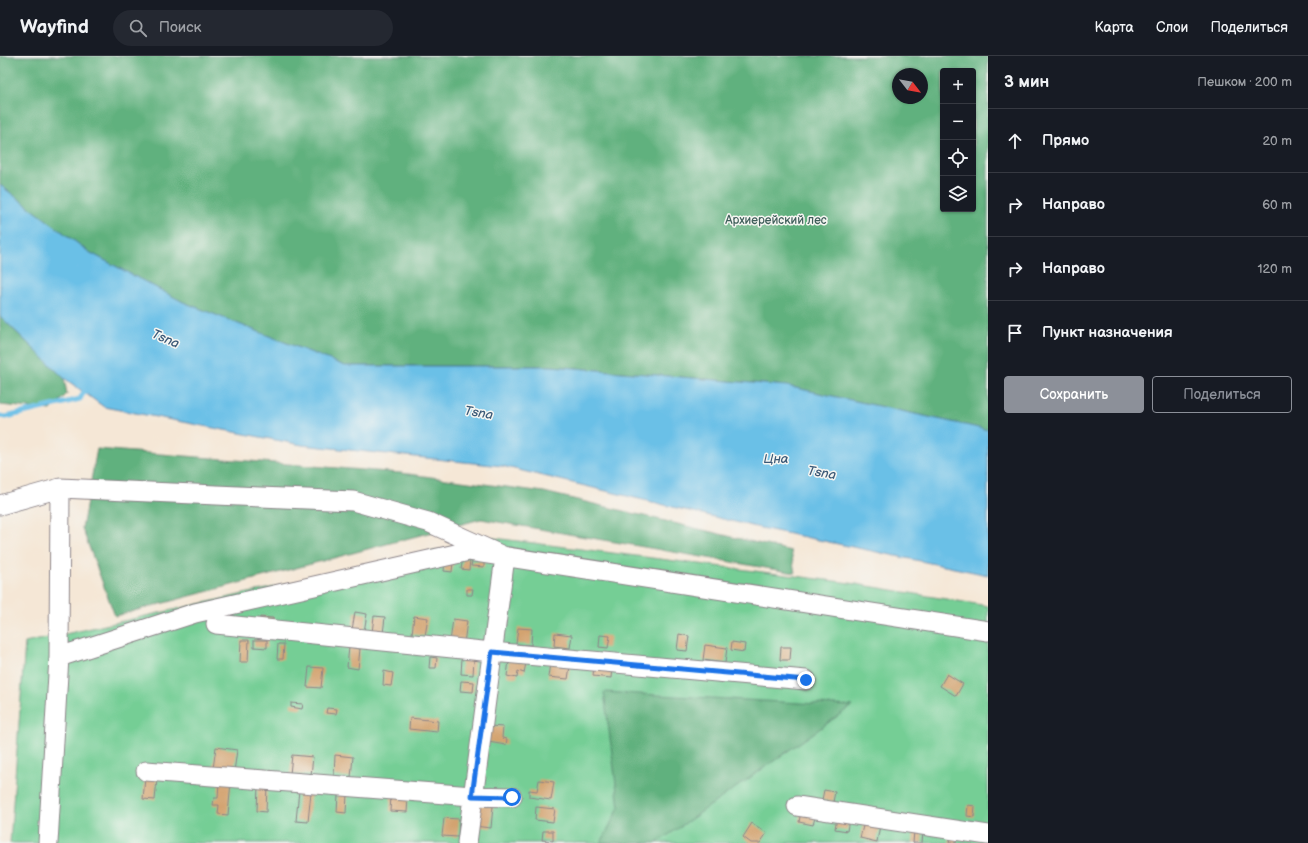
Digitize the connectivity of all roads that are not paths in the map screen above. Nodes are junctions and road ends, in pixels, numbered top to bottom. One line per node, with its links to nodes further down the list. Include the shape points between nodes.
1 (60, 488): 2 (lane); 3 (lane, via 353,501 428,522); 7 (lane)
2 (0, 505)
3 (505, 557): 5 (lane); 6 (lane); 7 (lane, via 469,551 195,613)
4 (216, 624): 6 (lane)
5 (988, 631)
6 (492, 652): 8 (lane); 10 (lane)
7 (59, 657): 14 (lane)
8 (806, 680)
9 (146, 771): 10 (lane)
10 (472, 796): 11 (lane); 15 (lane)
11 (512, 797)
12 (797, 806): 13 (lane)
13 (988, 835)
14 (48, 843)
15 (467, 843)

